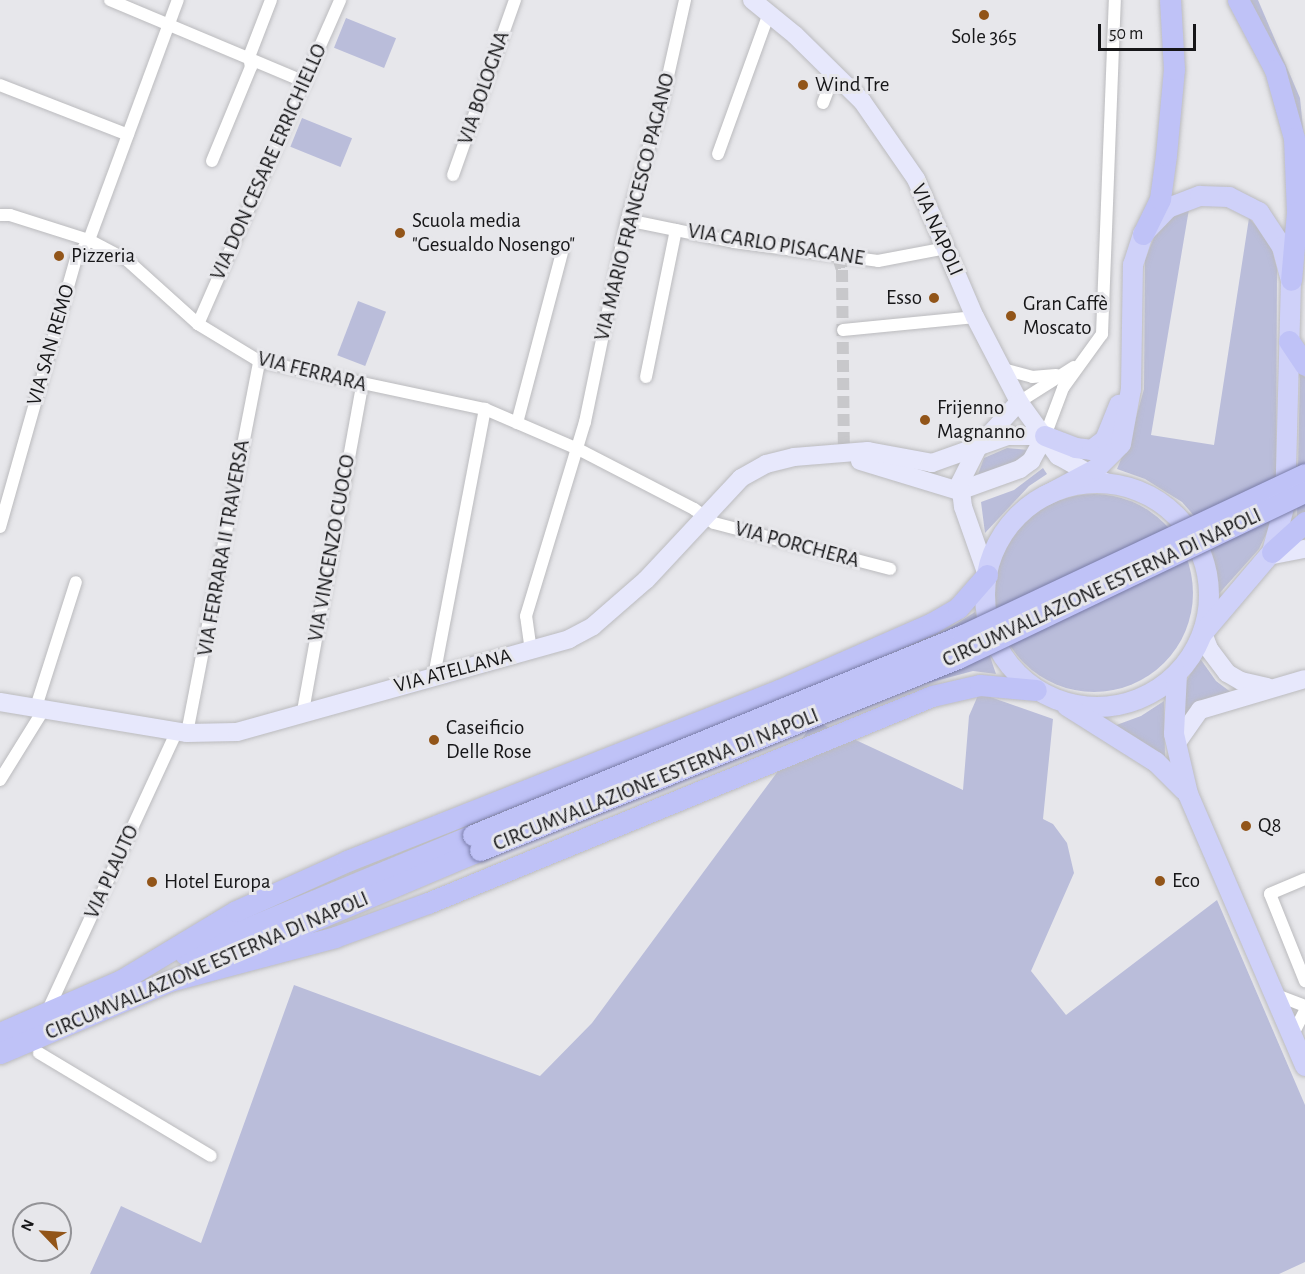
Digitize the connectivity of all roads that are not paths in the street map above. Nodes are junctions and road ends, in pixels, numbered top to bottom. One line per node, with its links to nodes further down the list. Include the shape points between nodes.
1 (110, 0): 12 (street)
2 (177, 0): 12 (street, VIA SAN REMO)
3 (271, 0): 13 (street)
4 (340, 0): 15 (street, VIA DON CESARE ERRICHIELLO)
5 (515, 0): 21 (street, VIA BOLOGNA)
6 (685, 0): 23 (street, VIA MARIO FRANCESCO PAGANO, via 662,103)
7 (752, 0): 11 (main road, VIA NAPOLI)
8 (1116, 0): 35 (street, via 1102,334)
9 (1170, 0): 25 (highway, via 1174,69 1166,155 1160,199)
10 (1238, 0): 29 (highway, via 1275,70 1294,138 1297,212)
11 (769, 13): 14 (main road, VIA NAPOLI); 19 (street)
12 (169, 23): 13 (street); 18 (street, VIA SAN REMO)
13 (249, 57): 15 (street); 20 (street, via 251,67)
14 (835, 71): 17 (street); 27 (main road, VIA NAPOLI, via 862,101 906,164)
15 (305, 82): 31 (street, VIA DON CESARE ERRICHIELLO)
16 (0, 84): 18 (street)
17 (823, 103)
18 (128, 135): 26 (street, VIA SAN REMO)
19 (718, 154)
20 (212, 161)
21 (453, 175)
22 (0, 215): 26 (street, VIA FERRARA)
23 (627, 220): 24 (street, VIA CARLO PISACANE); 47 (street, VIA MARIO FRANCESCO PAGANO)
24 (676, 230): 27 (street, VIA CARLO PISACANE, via 734,242 878,261); 40 (street, VIA CARLO PISACANE)
25 (1143, 234): 29 (main road, via 1157,217 1180,201 1216,195 1259,212 1282,247); 36 (main road, via 1133,265)
26 (89, 240): 31 (street, VIA FERRARA, via 127,260); 55 (street, VIA SAN REMO, via 76,259)
27 (946, 248): 30 (main road, VIA NAPOLI)
28 (562, 253): 44 (street)
29 (1292, 280): 33 (main road)
30 (975, 317): 32 (street); 38 (main road, VIA NAPOLI)
31 (198, 324): 34 (street, VIA FERRARA)
32 (843, 330)
33 (1289, 341): 37 (highway); 57 (main road, via 1285,504)
34 (259, 361): 41 (street, VIA FERRARA); 72 (street, VIA FERRARA II TRAVERSA)
35 (1081, 364): 39 (street); 45 (street, via 1057,399)
36 (1131, 365): 45 (main road, via 1110,431 1099,446 1084,450); 50 (main road, via 1121,444)
37 (1305, 365)
38 (1003, 369): 39 (street, via 1044,378); 42 (main road, VIA NAPOLI)
39 (1063, 373): 42 (street)
40 (646, 377)
41 (362, 385): 43 (street, VIA FERRARA); 71 (street, VIA VINCENZO CUOCO)
42 (1019, 402): 45 (main road, VIA NAPOLI); 46 (main road, VIA ATELLANA)
43 (484, 409): 44 (street, VIA FERRARA); 64 (street)
44 (517, 423): 47 (street, VIA FERRARA)
45 (1046, 436): 46 (main road, VIA ATELLANA, via 1019,434); 50 (main road, VIA NAPOLI, via 1058,456); 51 (main road, via 1031,462 1020,469)
46 (978, 447): 48 (main road, VIA ATELLANA, via 932,463 868,451); 51 (main road, VIA ATELLANA, via 963,471)
47 (578, 448): 53 (street, VIA FERRARA); 62 (street, VIA MARIO FRANCESCO PAGANO, via 526,616)
48 (844, 454): 51 (main road, VIA ATELLANA); 53 (main road, VIA ATELLANA, via 794,457 766,464 741,478)
49 (1305, 474): 76 (highway, CIRCUMVALLAZIONE ESTERNA DI NAPOLI, bridge, via 963,635)
50 (1097, 478): 59 (main road, via 1045,496 1007,529); 61 (main road, via 1162,503 1194,539 1209,585)
51 (959, 491): 59 (main road)
52 (1305, 492): 76 (highway, CIRCUMVALLAZIONE ESTERNA DI NAPOLI, bridge, via 958,658)
53 (705, 516): 58 (street, VIA PORCHERA, via 714,523); 62 (main road, VIA ATELLANA, via 646,580 593,626 569,639)
54 (1305, 522): 57 (highway)
55 (0, 526)
56 (1305, 549): 57 (main road)
57 (1270, 554): 61 (main road)
58 (890, 569)
59 (987, 575): 67 (main road, via 989,628 1015,673); 78 (highway, via 958,608 932,623 779,690 347,861 236,911)
60 (76, 582): 70 (street)
61 (1203, 633): 63 (main road); 66 (main road, via 1209,649 1227,673 1241,681)
62 (531, 651): 64 (main road, VIA ATELLANA)
63 (1177, 674): 68 (main road, via 1155,692 1130,703 1103,708); 73 (main road)
64 (434, 676): 71 (main road, VIA ATELLANA)
65 (1305, 679): 66 (main road)
66 (1271, 688): 73 (main road, via 1200,710)
67 (1036, 690): 68 (main road); 79 (highway, via 980,685 932,696 397,914 335,937)
68 (1058, 700): 75 (main road, via 1156,762)
69 (0, 702): 70 (main road, VIA ATELLANA)
70 (40, 708): 72 (main road, VIA ATELLANA); 74 (street)
71 (303, 711): 72 (main road, VIA ATELLANA, via 237,732)
72 (182, 732): 83 (street, VIA PLAUTO)
73 (1176, 744): 75 (main road)
74 (0, 780)
75 (1188, 794): 81 (main road)
76 (477, 843): 78 (highway, CIRCUMVALLAZIONE ESTERNA DI NAPOLI); 79 (highway, CIRCUMVALLAZIONE ESTERNA DI NAPOLI)
77 (1305, 879): 80 (street, via 1270,894)
78 (120, 981): 83 (highway, CIRCUMVALLAZIONE ESTERNA DI NAPOLI)
79 (169, 981): 86 (highway, CIRCUMVALLAZIONE ESTERNA DI NAPOLI)
80 (1305, 981)
81 (1274, 994): 82 (street); 85 (main road)
82 (1305, 1008): 85 (street)
83 (47, 1013): 84 (highway, CIRCUMVALLAZIONE ESTERNA DI NAPOLI)
84 (0, 1034)
85 (1292, 1036): 88 (main road)
86 (0, 1053)
87 (39, 1053): 89 (street)
88 (1305, 1066)
89 (211, 1156)

